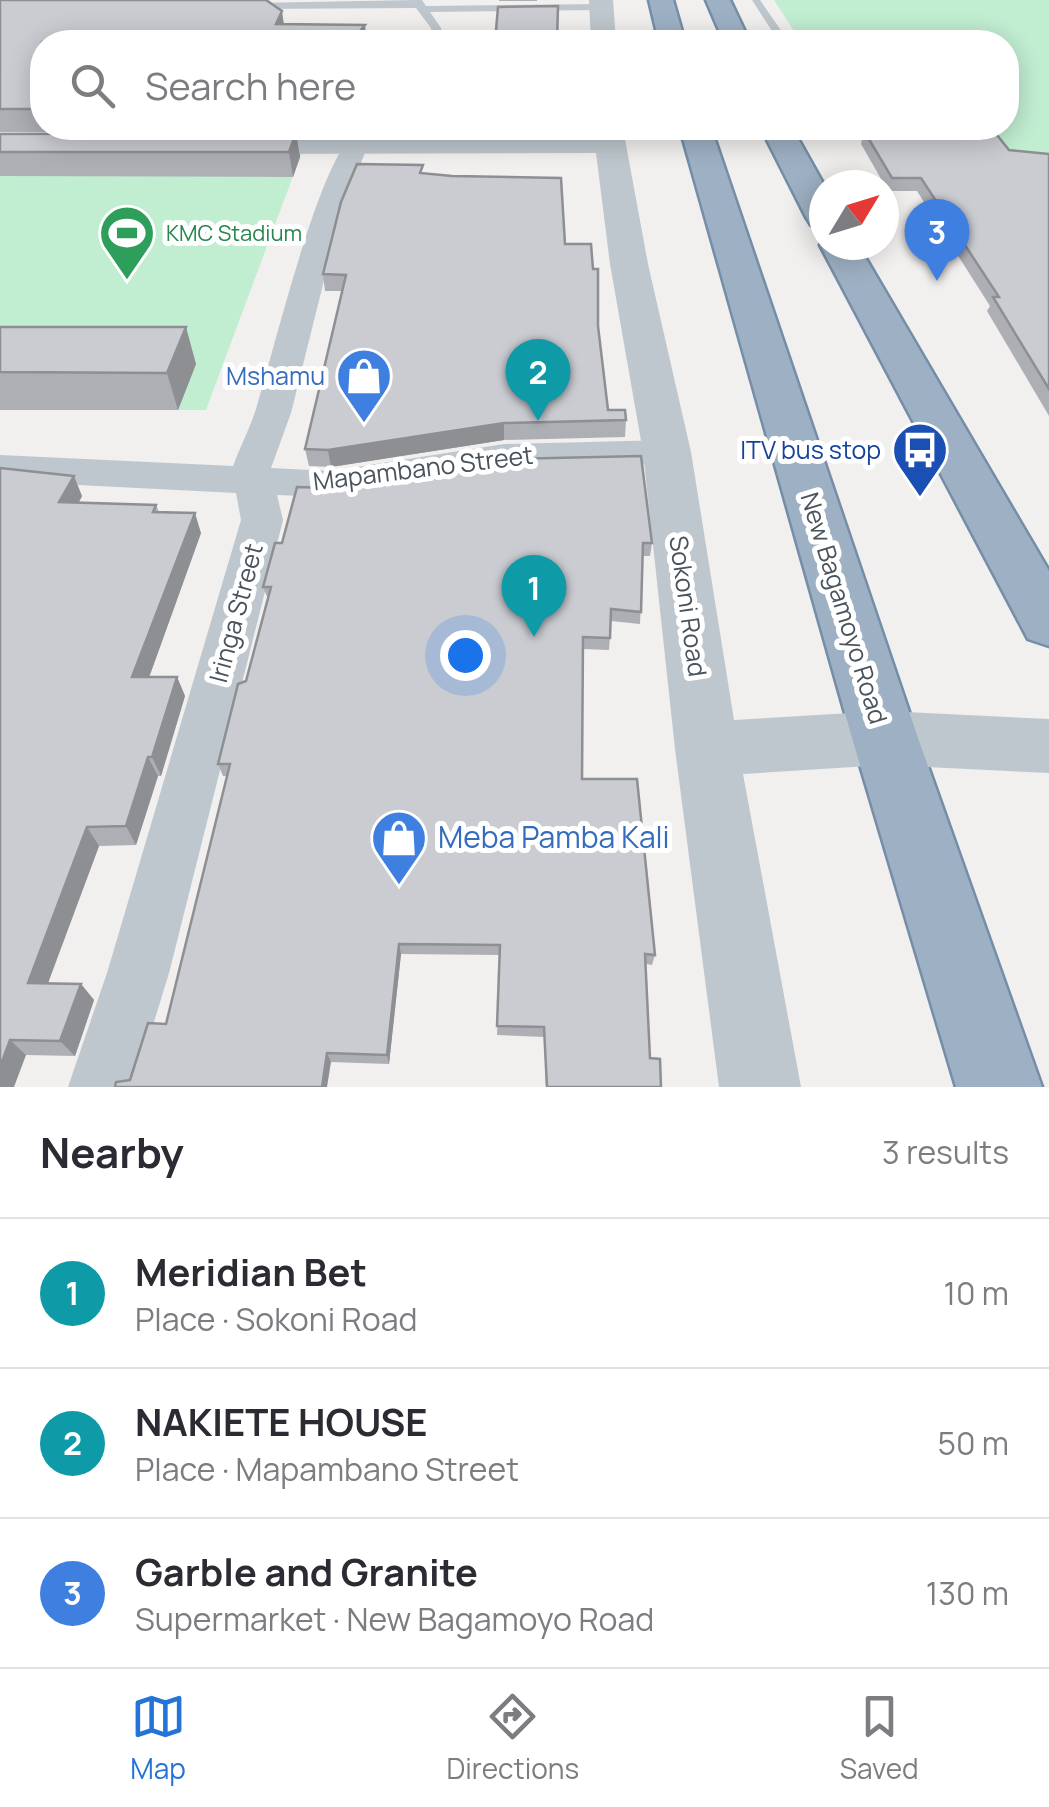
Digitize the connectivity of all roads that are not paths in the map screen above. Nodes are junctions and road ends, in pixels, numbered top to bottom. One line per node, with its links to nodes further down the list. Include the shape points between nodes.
1 (660, 0): 9 (highway)
2 (718, 0): 10 (highway)
3 (756, 0): 11 (lane)
4 (602, 4): 5 (lane); 8 (street)
5 (419, 5): 6 (lane); 7 (lane)
6 (241, 6)
7 (436, 30)
8 (603, 30)
9 (669, 30)
10 (732, 30)
11 (776, 30)
12 (496, 140): 17 (street)
13 (609, 140): 20 (street, Sokoni Road)
14 (699, 140): 24 (highway, New Bagamoyo Road)
15 (782, 140): 18 (highway)
16 (197, 145): 17 (street)
17 (355, 145): 22 (street, via 326,216 273,413)
18 (809, 189)
19 (848, 260): 23 (highway)
20 (667, 452): 22 (street, Mapambano Street, via 504,456 331,484); 26 (street, Sokoni Road)
21 (0, 468): 22 (street, Mapambano Street)
22 (248, 478): 27 (street, Iringa Street, via 262,520)
23 (1049, 624)
24 (885, 738): 25 (street); 26 (street); 29 (highway, New Bagamoyo Road)
25 (1049, 746)
26 (707, 748): 28 (street, Sokoni Road)
27 (101, 1087)
28 (760, 1087)
29 (999, 1087)

